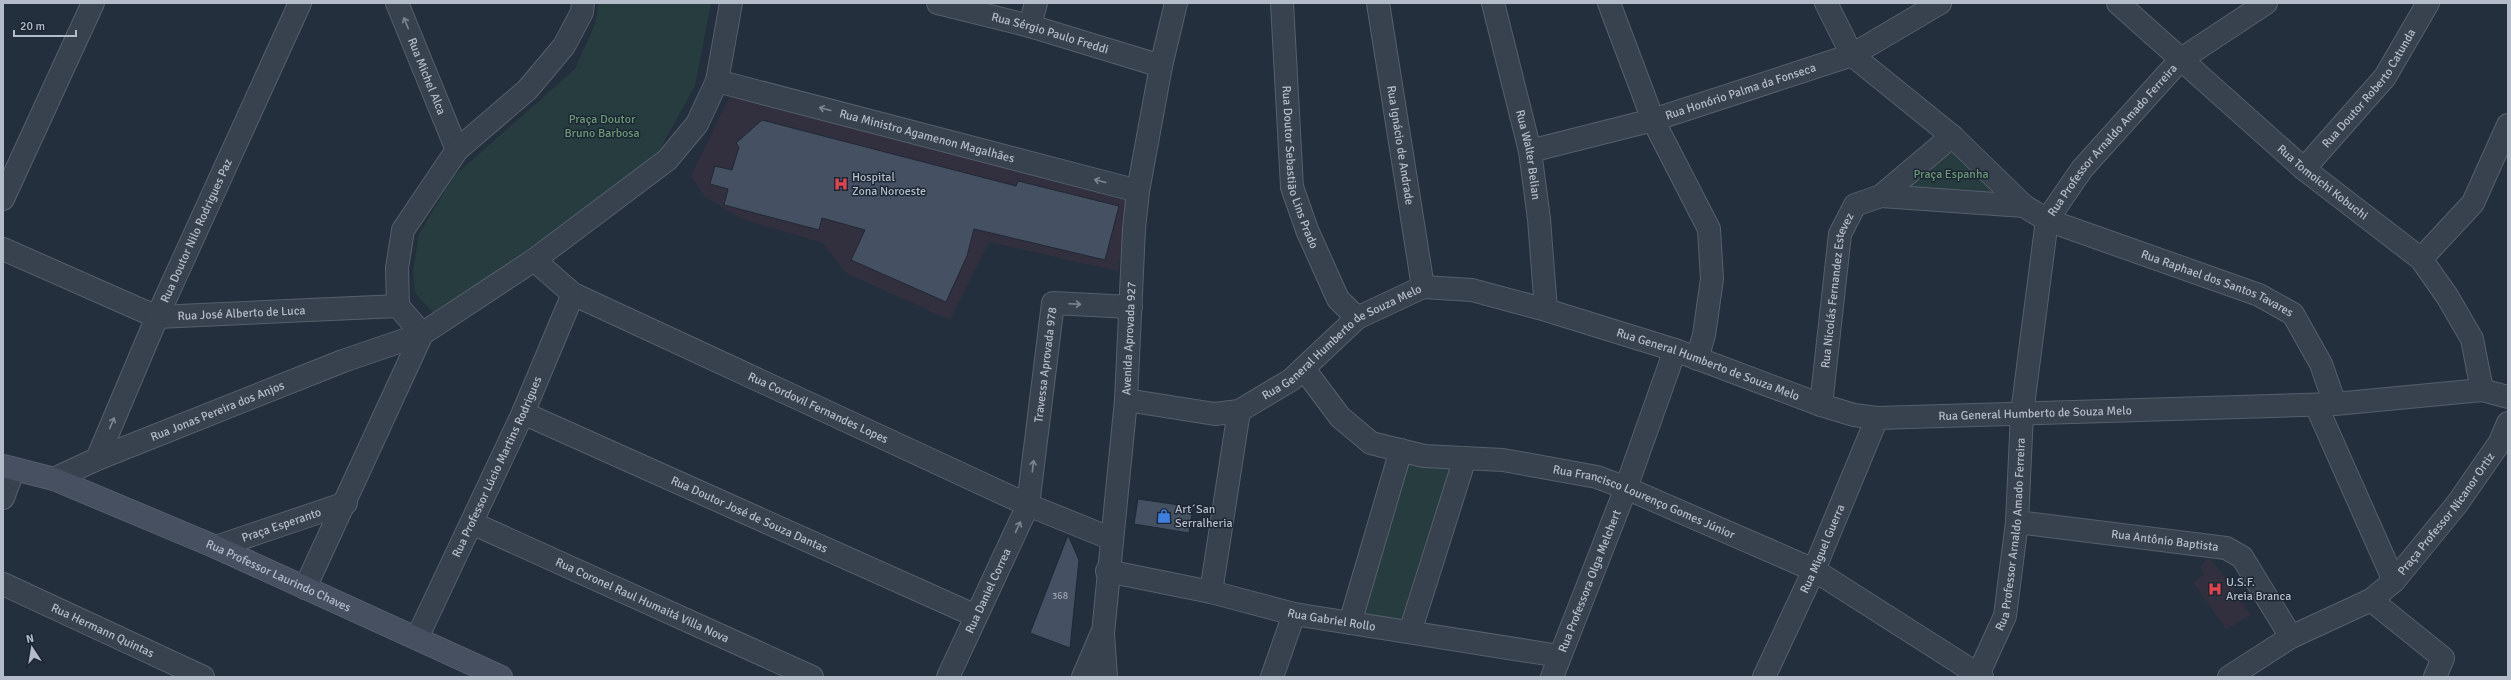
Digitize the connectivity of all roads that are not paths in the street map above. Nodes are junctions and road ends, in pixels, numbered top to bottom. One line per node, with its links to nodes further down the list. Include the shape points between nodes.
1 (93, 3): 31 (street)
2 (300, 3): 42 (street, Rua Doutor Nilo Rodrigues Paz)
3 (397, 3): 26 (street, Rua Michel Alca, one-way to 3)
4 (583, 3): 26 (street, via 582,12 564,46 527,90)
5 (731, 3): 22 (street, Rua Jonas Pereira dos Anjos)
6 (938, 3): 18 (street, Rua Sérgio Paulo Freddi)
7 (1036, 3): 18 (street)
8 (1176, 3): 21 (street, Avenida Aprovada 927)
9 (1282, 3): 43 (street, Rua Doutor Sebastião Lins Prado, via 1292,186 1307,230 1338,299)
10 (1378, 3): 37 (street, Rua Ignácio de Andrade)
11 (1493, 3): 27 (street, Rua Walter Belian)
12 (1609, 3): 23 (street)
13 (1826, 3): 19 (street)
14 (1940, 3): 19 (street, Rua Honório Palma da Fonseca)
15 (2118, 3): 20 (street, Rua Tomoichi Kobuchi)
16 (2266, 3): 20 (street, Rua Professor Arnaldo Amado Ferreira)
17 (2428, 3): 28 (street, Rua Doutor Roberto Catunda, via 2385,77)
18 (1030, 26): 21 (street, Rua Sérgio Paulo Freddi)
19 (1852, 56): 23 (street, Rua Honório Palma da Fonseca); 25 (street)
20 (2180, 60): 28 (street, Rua Tomoichi Kobuchi); 33 (street, Rua Professor Arnaldo Amado Ferreira, via 2082,169)
21 (1161, 66): 29 (street, Avenida Aprovada 927)
22 (717, 81): 29 (street, Rua Ministro Agamenon Magalhães, one-way to 22); 36 (street, Rua Jonas Pereira dos Anjos, via 698,124 667,160)
23 (1652, 120): 27 (street, Rua Honório Palma da Fonseca); 46 (street, via 1709,229 1712,279 1704,335)
24 (2508, 126): 35 (street, via 2473,203)
25 (1952, 136): 30 (street); 32 (street)
26 (457, 150): 39 (street, via 403,230 397,268)
27 (1530, 151): 41 (street, Rua Walter Belian, via 1539,219)
28 (2304, 169): 35 (street, Rua Tomoichi Kobuchi)
29 (1138, 191): 40 (street, Avenida Aprovada 927)
30 (1881, 196): 32 (street); 52 (street, Rua Nicolás Fernandez Estevez, via 1854,205 1840,234)
31 (3, 199)
32 (2024, 206): 33 (street)
33 (2047, 220): 51 (street, Rua Raphael dos Santos Tavares, via 2259,295 2293,314 2321,364); 55 (street, Rua Professor Arnaldo Amado Ferreira)
34 (3, 249): 42 (street, Rua José Alberto de Luca)
35 (2421, 259): 48 (street, Rua Tomoichi Kobuchi, via 2447,296 2472,339)
36 (534, 260): 38 (street, Rua Cordovil Fernandes Lopes); 44 (street, Rua Jonas Pereira dos Anjos)
37 (1423, 286): 41 (street, Rua General Humberto de Souza Melo, via 1472,290); 43 (street, Rua General Humberto de Souza Melo)
38 (572, 294): 54 (street, Rua Professor Lúcio Martins Rodrigues); 66 (street, Rua Cordovil Fernandes Lopes)
39 (398, 306): 42 (street, Rua José Alberto de Luca); 44 (street)
40 (1131, 307): 50 (street, Avenida Aprovada 927); 66 (street, Travessa Aprovada 978, one-way to 40, via 1053,303)
41 (1546, 310): 45 (street, Rua General Humberto de Souza Melo)
42 (157, 317): 60 (street, Rua Doutor Nilo Rodrigues Paz, one-way to 42)
43 (1357, 318): 47 (street, Rua General Humberto de Souza Melo)
44 (422, 334): 60 (street, Rua Jonas Pereira dos Anjos, via 343,361); 65 (street)
45 (1676, 350): 46 (street, Rua General Humberto de Souza Melo); 63 (street, Rua Professora Olga Melchert)
46 (1697, 359): 52 (street, Rua General Humberto de Souza Melo)
47 (1304, 369): 53 (street, Rua General Humberto de Souza Melo, via 1291,380); 58 (street, Rua Francisco Lourenço Gomes Júnior, via 1340,417 1371,443)
48 (2482, 390): 49 (street); 51 (street)
49 (2506, 393)
50 (1126, 400): 53 (street, Rua General Humberto de Souza Melo, via 1215,414); 69 (street, Avenida Aprovada 927)
51 (2325, 404): 55 (street, Rua General Humberto de Souza Melo); 73 (street, Praça Professor Nicanor Ortiz)
52 (1821, 405): 56 (street, Rua General Humberto de Souza Melo, via 1854,415)
53 (1239, 411): 76 (street)
54 (523, 413): 68 (street, Rua Professor Lúcio Martins Rodrigues); 79 (street, Rua Doutor José de Souza Dantas)
55 (2022, 413): 56 (street, Rua General Humberto de Souza Melo); 67 (street, Rua Professor Arnaldo Amado Ferreira)
56 (1877, 418): 71 (street, Rua Miguel Guerra)
57 (2508, 423): 73 (street, Praça Professor Nicanor Ortiz, via 2500,442 2457,504)
58 (1401, 450): 59 (street, Rua Francisco Lourenço Gomes Júnior, via 1424,456); 80 (street)
59 (1465, 458): 63 (street, Rua Francisco Lourenço Gomes Júnior, via 1503,460 1597,477); 82 (street)
60 (97, 459): 62 (street, Rua Jonas Pereira dos Anjos)
61 (8, 469): 62 (street); 64 (street)
62 (54, 479): 70 (street, Rua Professor Laurindo Chaves)
63 (1626, 488): 71 (street, Rua Francisco Lourenço Gomes Júnior); 85 (street, Rua Professora Olga Melchert)
64 (3, 498)
65 (346, 503): 70 (street, Praça Esperanto); 75 (street)
66 (1028, 505): 69 (street, Rua Cordovil Fernandes Lopes); 79 (street, Rua Daniel Correa, one-way to 66)
67 (2017, 522): 83 (street, Rua Antônio Baptista, via 2226,548 2242,557); 87 (street, Rua Professor Arnaldo Amado Ferreira, via 2005,616)
68 (472, 523): 84 (street, Rua Professor Lúcio Martins Rodrigues); 90 (street, Rua Coronel Raul Humaitá Villa Nova)
69 (1112, 539): 72 (street, Avenida Aprovada 927)
70 (216, 547): 75 (street, Rua Professor Laurindo Chaves)
71 (1814, 570): 87 (street, Rua Francisco Lourenço Gomes Júnior); 96 (street, Rua Miguel Guerra)
72 (1107, 571): 76 (street, Rua Gabriel Rollo); 81 (street, Avenida Aprovada 927)
73 (2394, 581): 77 (street, Praça Professor Nicanor Ortiz)
74 (3, 584): 88 (street, Rua Hermann Quintas)
75 (305, 588): 84 (street, Rua Professor Laurindo Chaves)
76 (1211, 592): 78 (street, Rua Gabriel Rollo)
77 (2371, 600): 83 (street, Praça Professor Nicanor Ortiz); 98 (street, via 2443,658)
78 (1294, 614): 80 (street, Rua Gabriel Rollo); 94 (street)
79 (976, 616): 91 (street, Rua Daniel Correa)
80 (1350, 623): 82 (street, Rua Gabriel Rollo)
81 (1103, 632): 92 (street); 93 (street, Avenida Aprovada 927)
82 (1410, 632): 85 (street, Rua Gabriel Rollo)
83 (2291, 637): 97 (street, Praça Professor Nicanor Ortiz)
84 (417, 638): 86 (street, Rua Professor Laurindo Chaves)
85 (1559, 656): 95 (street, Rua Professora Olga Melchert)
86 (474, 671): 89 (street, Rua Professor Laurindo Chaves)
87 (1979, 676)
88 (203, 677)
89 (501, 677)
90 (812, 677)
91 (948, 677)
92 (1083, 677)
93 (1106, 677)
94 (1272, 677)
95 (1552, 677)
96 (1764, 677)
97 (2229, 677)
98 (2435, 677)

